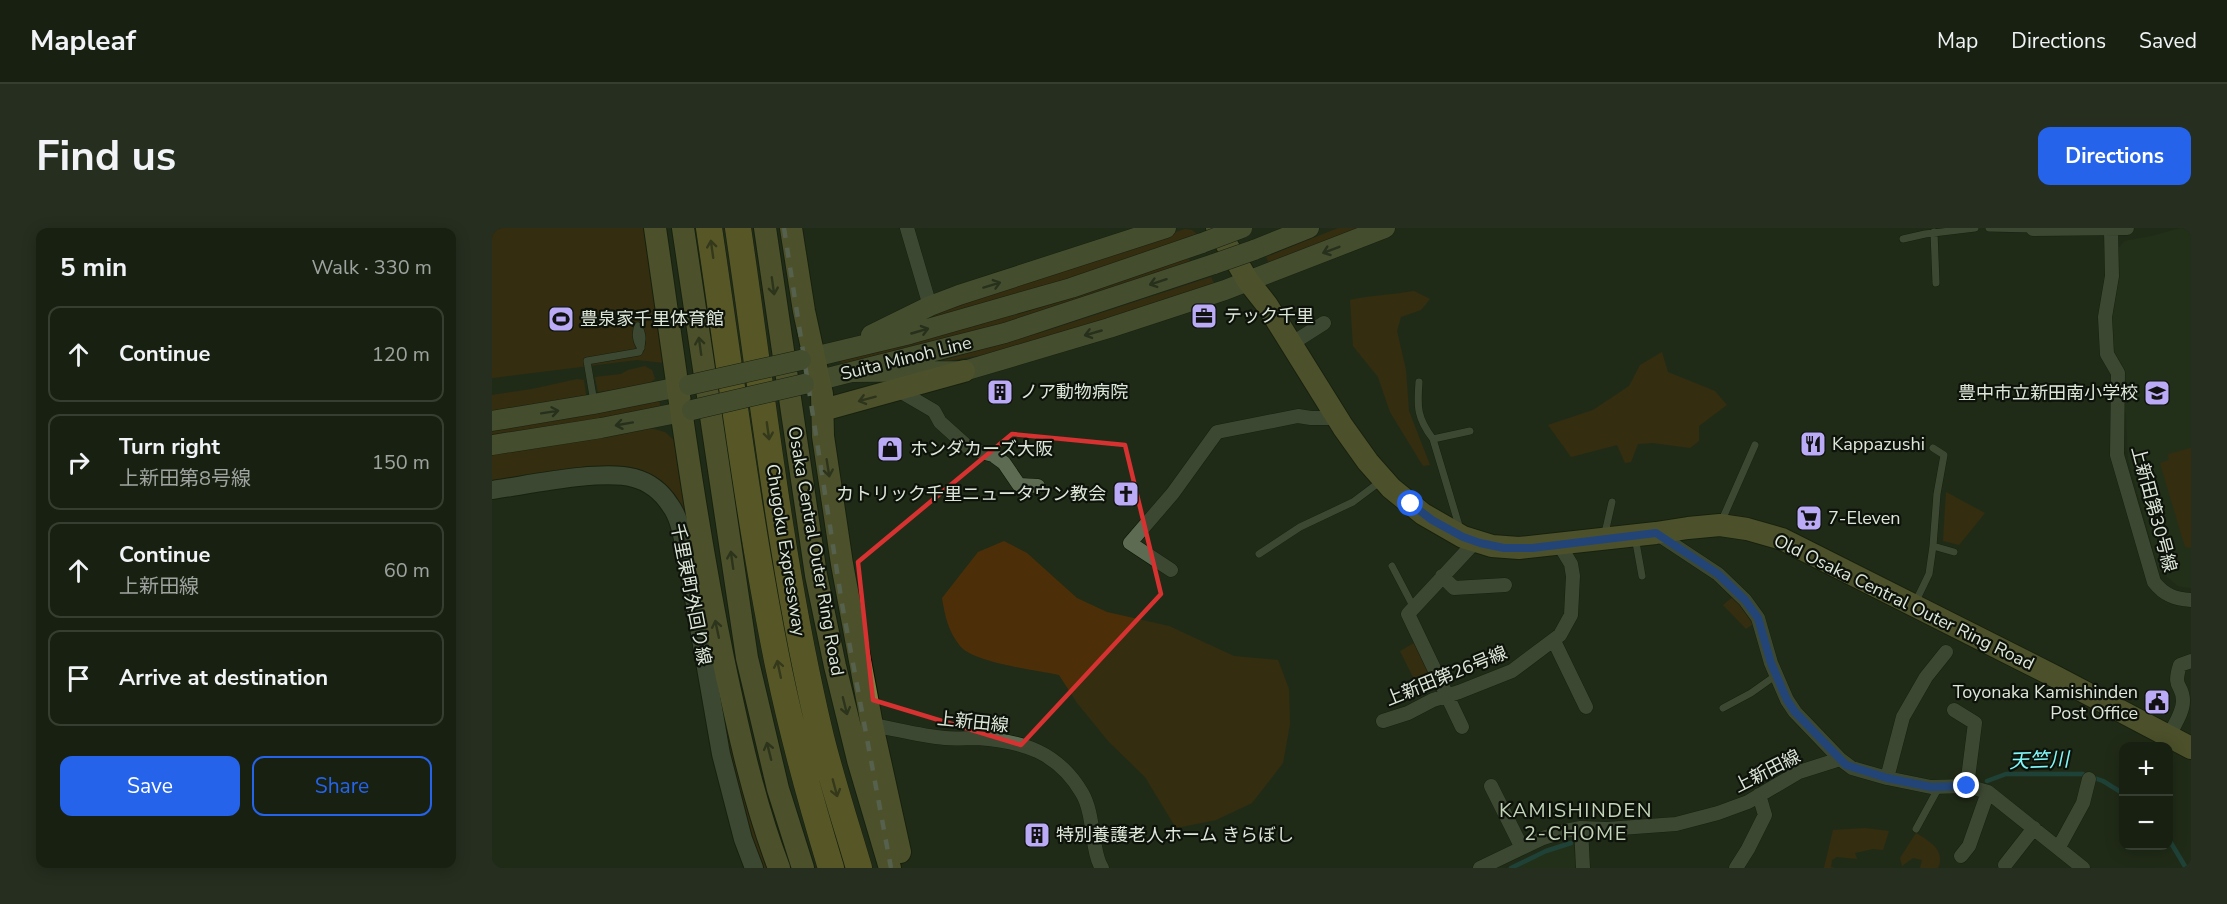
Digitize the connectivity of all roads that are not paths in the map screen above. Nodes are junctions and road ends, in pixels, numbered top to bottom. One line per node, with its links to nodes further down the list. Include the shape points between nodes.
1 (655, 228): 32 (main road)
2 (683, 228): 95 (main road, one-way to 2, via 778,789 747,658)
3 (709, 228): 96 (highway, Chugoku Expressway, one-way to 3, via 779,669)
4 (738, 228): 97 (highway, Chugoku Expressway, one-way to 97, via 790,583 821,737)
5 (765, 228): 98 (main road, Osaka Central Outer Ring Road, one-way to 98, via 816,575 856,750)
6 (791, 228): 27 (main road)
7 (907, 228): 22 (street)
8 (1166, 228): 22 (main road, one-way to 8)
9 (1242, 228): 18 (main road, Suita Minoh Line, bridge)
10 (1309, 228): 29 (main road, Suita Minoh Line, one-way to 29, bridge, via 1214,264 1005,333)
11 (1385, 228): 20 (main road, one-way to 20)
12 (1975, 228): 17 (lane)
13 (1989, 228): 15 (lane)
14 (2127, 228): 16 (street)
15 (2033, 229): 16 (street)
16 (2111, 230): 61 (street, 上新田第30号線, via 2112,276 2105,317 2107,354 2118,373 2117,455 2156,585 2172,597)
17 (1934, 232): 19 (lane); 21 (lane)
18 (1209, 235): 20 (main road, Old Osaka Central Outer Ring Road); 26 (main road, Suita Minoh Line, one-way to 18, via 1071,288)
19 (1903, 239)
20 (1248, 281): 24 (main road, Old Osaka Central Outer Ring Road); 28 (main road, one-way to 28)
21 (1936, 283)
22 (930, 306): 26 (main road)
23 (1324, 323): 24 (street)
24 (1291, 344): 37 (main road, Old Osaka Central Outer Ring Road)
25 (641, 348): 34 (lane, via 636,353 587,361)
26 (843, 351): 27 (main road, Suita Minoh Line)
27 (808, 359): 30 (main road); 32 (main road, Suita Minoh Line, bridge)
28 (964, 371): 29 (main road); 33 (main road)
29 (852, 372): 30 (main road, Suita Minoh Line)
30 (812, 382): 35 (main road); 36 (main road, Suita Minoh Line, bridge)
31 (1419, 382): 40 (lane, via 1417,408)
32 (684, 386): 34 (main road, Suita Minoh Line); 36 (main road)
33 (898, 390): 35 (main road, one-way to 35); 45 (street, via 934,411 940,422 970,449 993,455 1004,463 1019,484)
34 (594, 404): 38 (main road, Suita Minoh Line, one-way to 34)
35 (823, 410): 73 (main road, one-way to 73, via 823,436 842,564)
36 (686, 412): 42 (main road, Suita Minoh Line, one-way to 42); 94 (main road, one-way to 36, via 738,733 709,590)
37 (1338, 418): 44 (main road, Old Osaka Central Outer Ring Road); 57 (street, via 1298,416 1218,432 1130,543)
38 (492, 421)
39 (1470, 431): 40 (lane)
40 (1433, 439): 50 (lane)
41 (1755, 445): 48 (lane)
42 (492, 446)
43 (1933, 448): 53 (lane, via 1944,455)
44 (1383, 480): 50 (main road, Old Osaka Central Outer Ring Road, via 1423,514); 55 (lane, via 1353,502 1300,527)
45 (1038, 486)
46 (492, 490): 93 (street, 千里東町外回り線, via 626,476 650,485 670,505 686,553 721,754)
47 (1612, 502): 51 (lane)
48 (1720, 525): 49 (main road, Old Osaka Central Outer Ring Road); 62 (main road, Old Osaka Central Outer Ring Road, via 1782,539)
49 (1645, 534): 51 (main road, Old Osaka Central Outer Ring Road); 59 (lane); 67 (street, via 1718,574 1745,600 1758,618)
50 (1469, 539): 52 (main road, Old Osaka Central Outer Ring Road, via 1504,548); 58 (street)
51 (1604, 539): 52 (main road, Old Osaka Central Outer Ring Road)
52 (1559, 544): 64 (street, 上新田第26号線, via 1573,570 1572,604 1566,627)
53 (1933, 546): 54 (lane); 62 (lane, via 1929,574)
54 (1954, 552)
55 (1259, 554)
56 (1392, 566): 63 (lane)
57 (1171, 570)
58 (1442, 576): 60 (street, via 1454,588); 63 (street)
59 (1642, 576)
60 (1504, 585)
61 (2191, 600)
62 (1913, 605): 75 (main road, Old Osaka Central Outer Ring Road)
63 (1414, 608): 68 (street, via 1408,614)
64 (1554, 641): 68 (street, 上新田第26号線, via 1512,671); 69 (street)
65 (1946, 652): 78 (street, via 1903,717)
66 (2191, 661): 75 (street, via 2180,665 2175,681 2183,703)
67 (1775, 676): 70 (lane); 77 (street, via 1795,712)
68 (1447, 696): 72 (street, 上新田第26号線); 74 (street)
69 (1587, 707)
70 (1723, 708)
71 (1954, 710): 81 (street, via 1975,723)
72 (1383, 721)
73 (872, 725): 99 (main road); 100 (street, 上新田線, via 941,738 1000,741 1046,754 1066,771 1083,795)
74 (1462, 727)
75 (2169, 736): 76 (main road, Old Osaka Central Outer Ring Road)
76 (2191, 748)
77 (1840, 759): 78 (street, via 1848,767); 84 (street, 上新田線, via 1799,772)
78 (1887, 778): 82 (street)
79 (2089, 779): 89 (street, via 2083,803)
80 (1491, 786): 88 (street)
81 (1967, 786): 82 (street); 83 (street)
82 (1939, 787): 87 (lane)
83 (1988, 792): 86 (street); 90 (street, via 1969,846)
84 (1759, 795): 85 (street, 上新田線, via 1729,810 1676,824); 103 (street, via 1765,815)
85 (1581, 828): 88 (street, 上新田線); 102 (street)
86 (2034, 828): 89 (street); 92 (street)
87 (1916, 829)
88 (1522, 848): 101 (street, 上新田線)
89 (2059, 848): 91 (street)
90 (1960, 856)
91 (2067, 863): 104 (street)
92 (2004, 865)
93 (753, 868)
94 (779, 868)
95 (803, 868)
96 (831, 868)
97 (859, 868)
98 (890, 868)
99 (904, 868)
100 (1102, 868)
101 (1480, 868)
102 (1583, 868)
103 (1736, 868)
104 (2083, 868)

